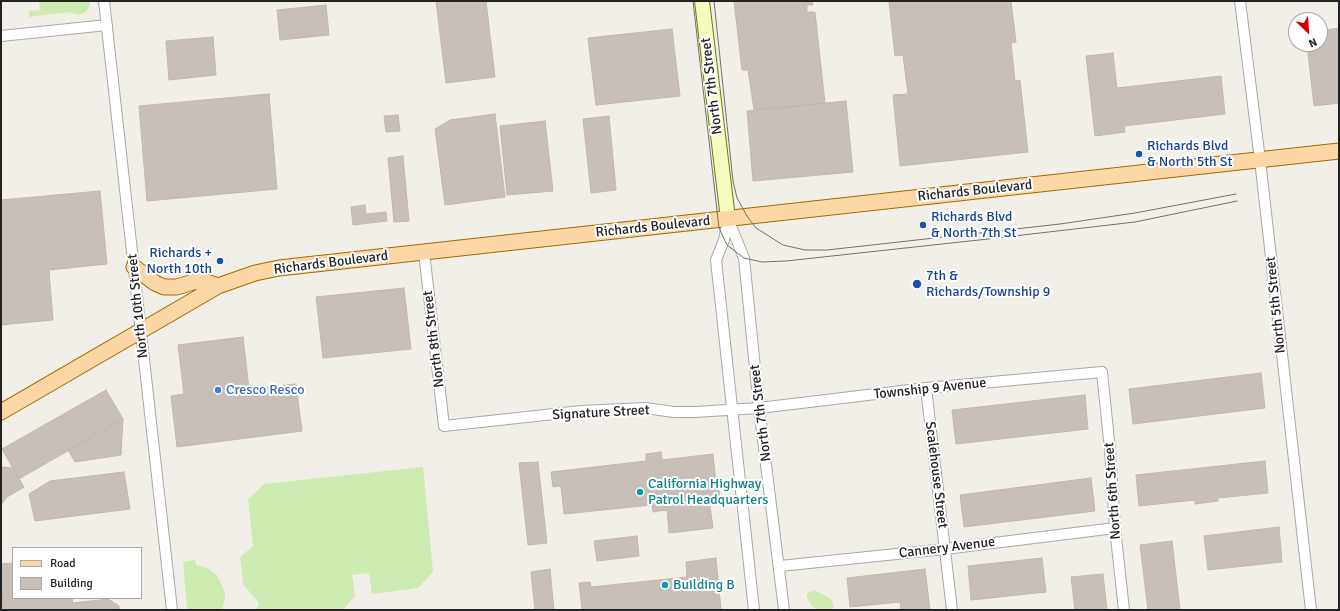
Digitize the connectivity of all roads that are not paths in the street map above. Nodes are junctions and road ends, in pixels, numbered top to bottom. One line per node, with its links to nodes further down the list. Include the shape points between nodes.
1 (104, 1): 4 (street, North 10th Street)
2 (702, 1): 8 (main road, North 7th Street)
3 (1240, 1): 7 (street, North 5th Street)
4 (107, 25): 5 (street); 10 (street, North 10th Street)
5 (1, 36)
6 (1339, 151): 7 (main road, Richards Boulevard)
7 (1260, 160): 8 (main road, Richards Boulevard); 27 (street, North 5th Street)
8 (728, 219): 9 (main road, Richards Boulevard); 15 (street, North 7th Street, via 744,258); 16 (street, North 7th Street, via 724,240 716,260)
9 (424, 252): 11 (main road, Richards Boulevard, via 278,268); 18 (street, North 8th Street)
10 (134, 267): 11 (main road, via 155,284 164,287 204,281); 12 (street, North 10th Street)
11 (218, 286): 12 (main road, Richards Boulevard)
12 (141, 330): 17 (main road, Richards Boulevard); 22 (street, North 10th Street)
13 (1102, 372): 14 (street, Township 9 Avenue); 19 (street, North 6th Street)
14 (926, 388): 15 (street, Township 9 Avenue); 20 (street, Scalehouse Street)
15 (759, 408): 16 (street, Signature Street); 21 (street, North 7th Street)
16 (733, 410): 18 (street, Signature Street, via 674,412 645,408 581,411); 23 (street, North 7th Street)
17 (1, 412)
18 (444, 426)
19 (1115, 528): 20 (street, Cannery Avenue); 26 (street, North 6th Street)
20 (946, 549): 21 (street, Cannery Avenue); 25 (street, Scalehouse Street)
21 (780, 566): 24 (street, North 7th Street)
22 (172, 610)
23 (754, 610)
24 (784, 610)
25 (952, 610)
26 (1124, 610)
27 (1311, 610)

